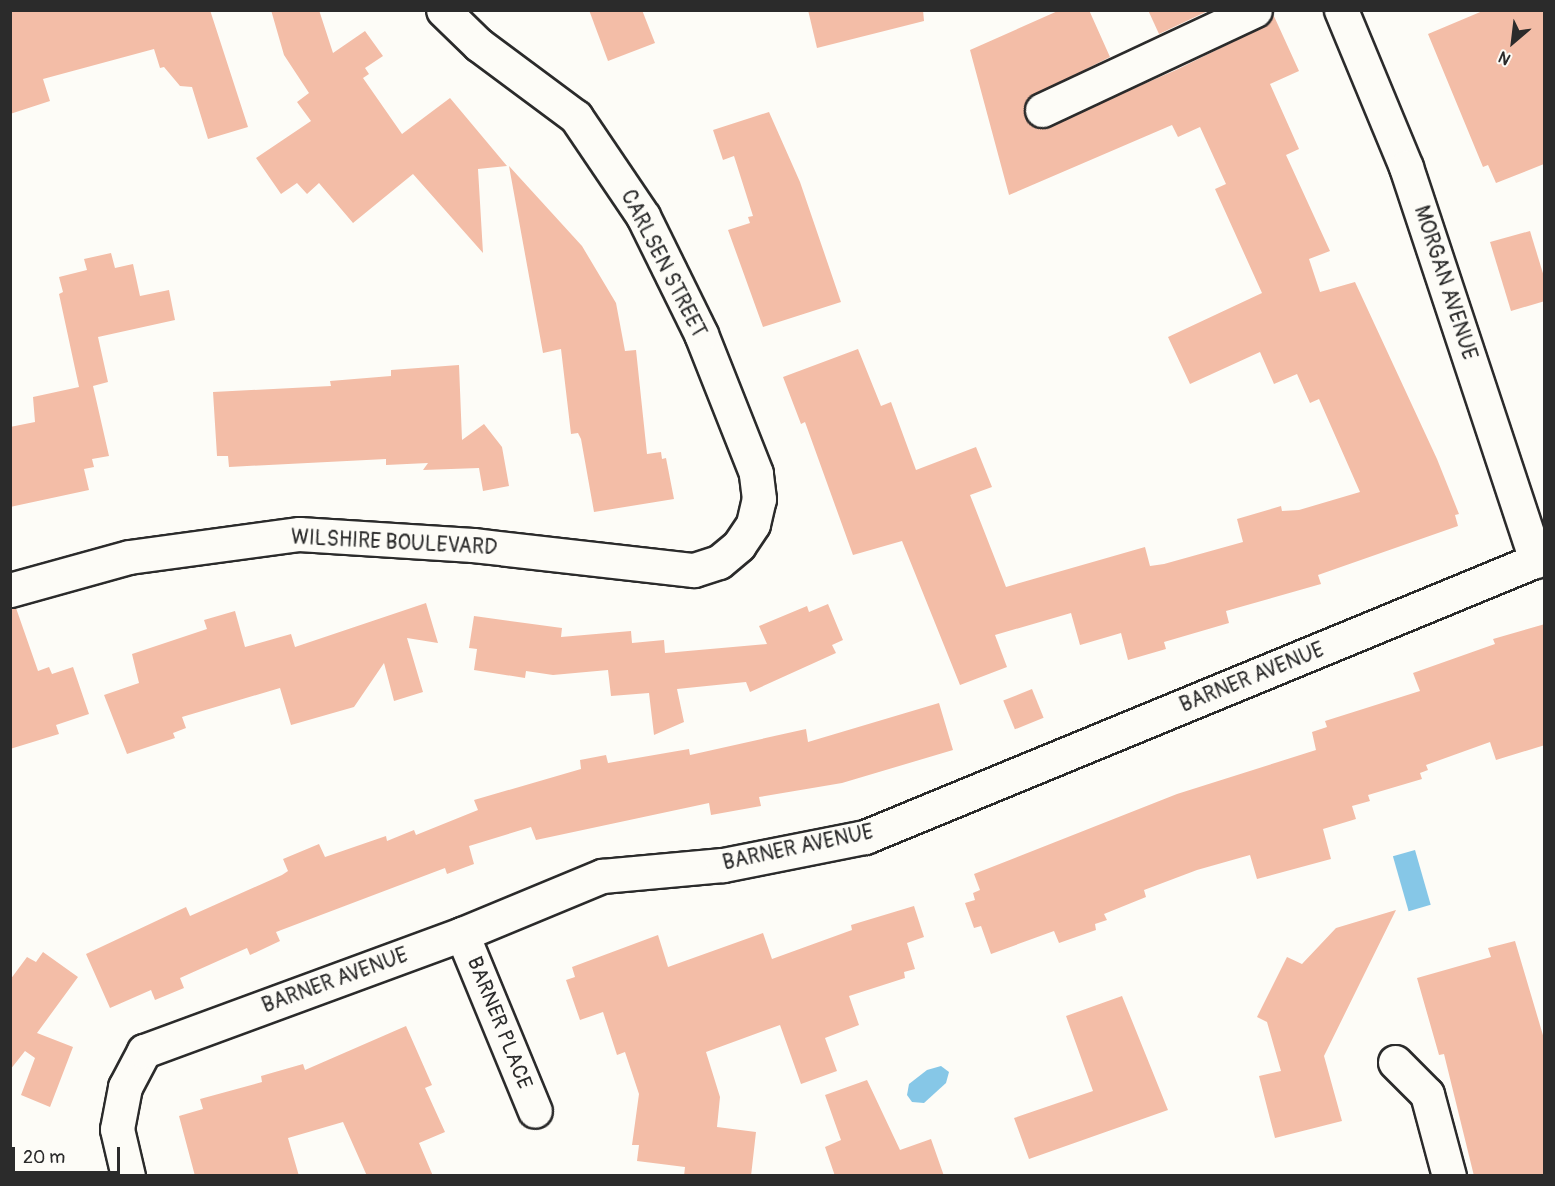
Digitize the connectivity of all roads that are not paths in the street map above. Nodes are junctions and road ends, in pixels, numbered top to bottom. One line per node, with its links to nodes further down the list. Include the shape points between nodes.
1 (443, 10): 5 (street, CARLSEN STREET, via 479,45 576,117 643,216 701,334 756,473 759,499 753,524)
2 (1255, 10): 4 (street)
3 (1341, 10): 6 (street, MORGAN AVENUE, via 1407,167)
4 (1042, 110)
5 (739, 545): 7 (street, WILSHIRE BOULEVARD, via 719,562 694,570 473,544 299,534 129,557)
6 (1540, 559): 8 (street, BARNER AVENUE, via 865,837 723,866 602,876)
7 (10, 590)
8 (462, 934): 10 (street, BARNER PLACE); 11 (street, BARNER AVENUE, via 144,1051 125,1087 117,1129)
9 (1395, 1062): 12 (street, via 1426,1094)
10 (535, 1111)
11 (128, 1176)
12 (1449, 1176)

